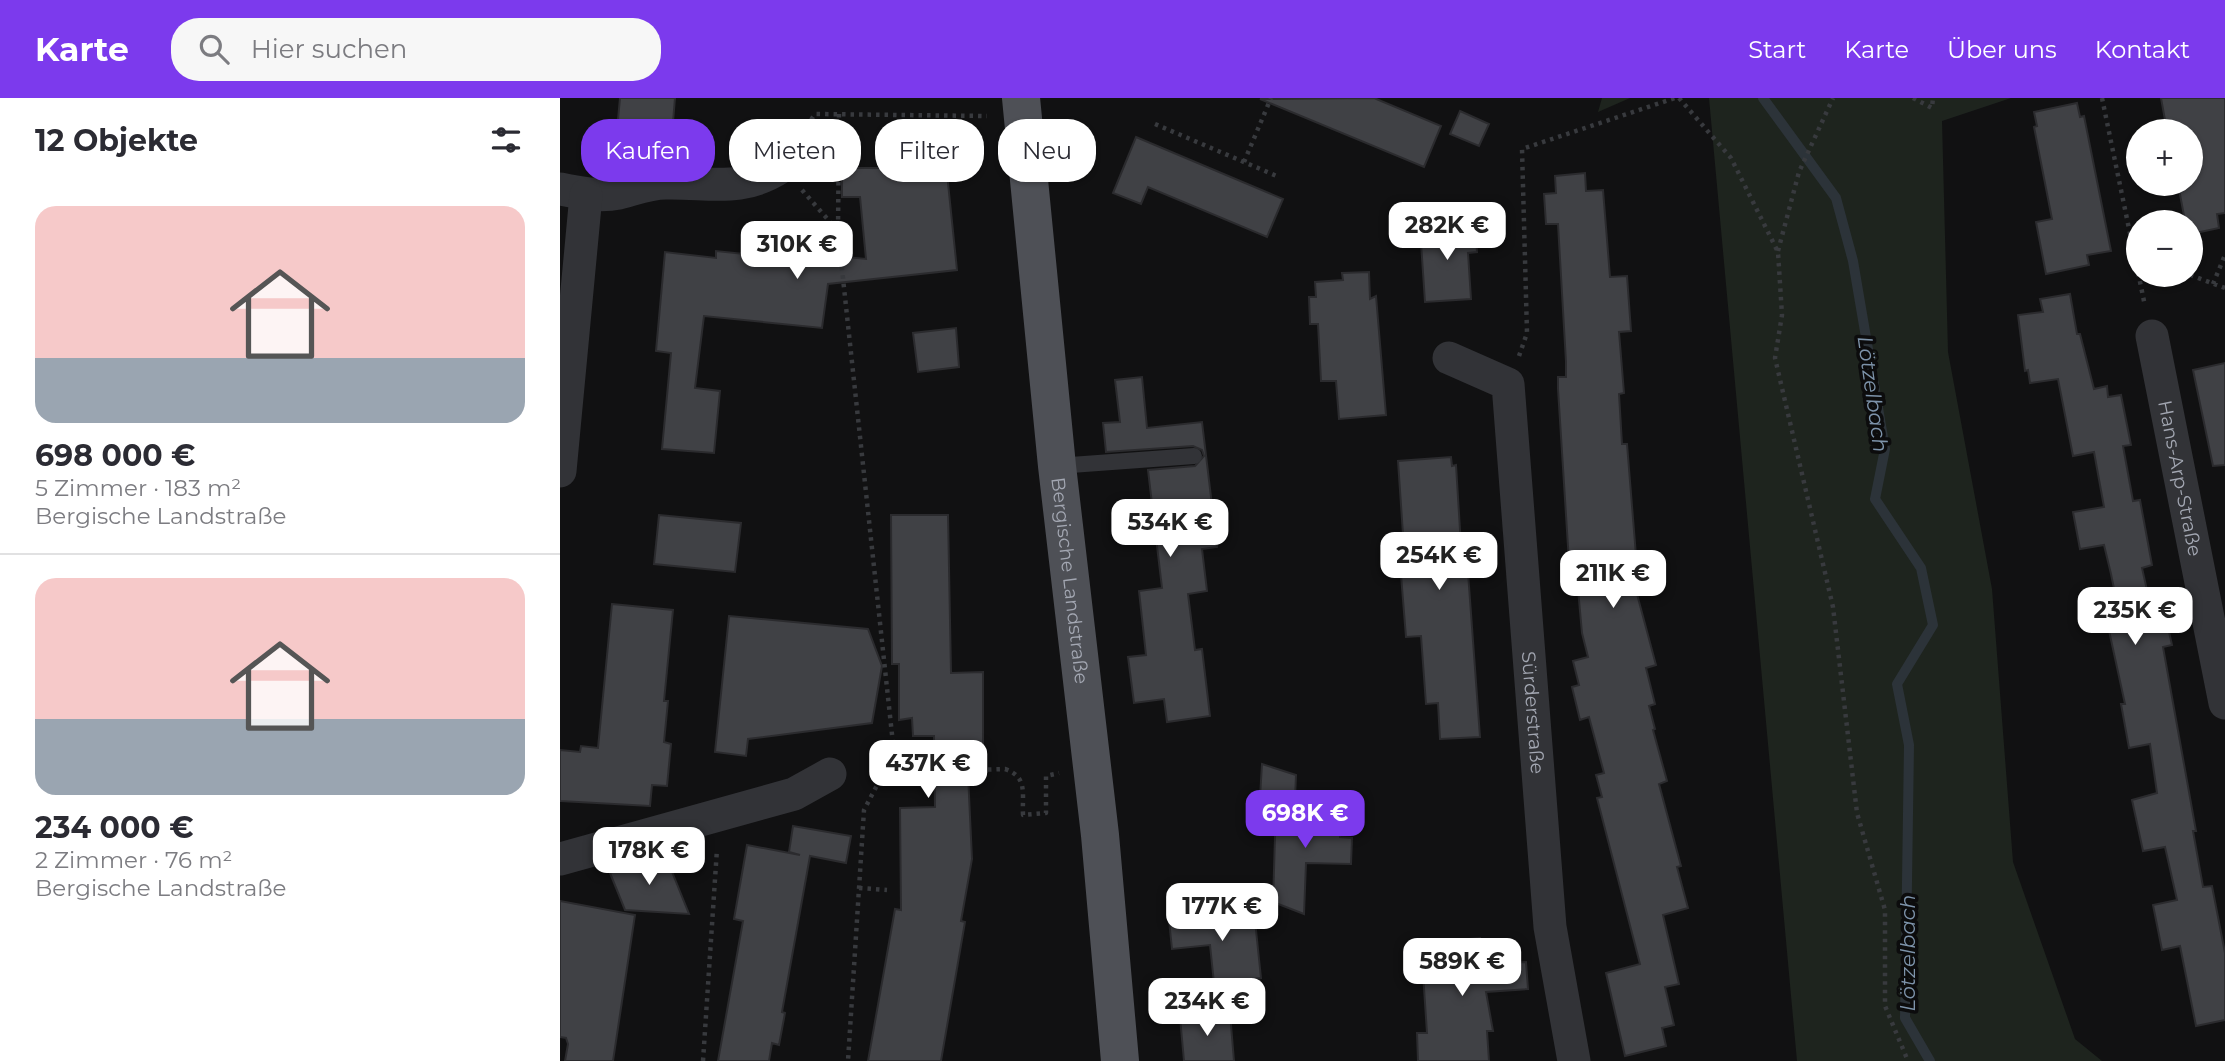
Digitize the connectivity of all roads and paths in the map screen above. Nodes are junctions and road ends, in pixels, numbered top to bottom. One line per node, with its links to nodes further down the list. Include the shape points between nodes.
1 (1271, 98): 11 (path)
2 (1677, 98): 18 (path, via 1731,158); 26 (path, via 1522,149 1527,333)
3 (1833, 98): 18 (path, via 1799,172)
4 (1913, 98): 5 (path, via 1932,108)
5 (1933, 98)
6 (2102, 98): 16 (path)
7 (1022, 106): 8 (path); 28 (main road, Bergische Landstraße)
8 (839, 114): 9 (path, via 815,114); 17 (path)
9 (812, 119)
10 (1155, 124): 11 (path)
11 (1244, 162): 12 (path)
12 (1279, 177)
13 (744, 182): 15 (street, via 643,185 618,193)
14 (794, 182): 17 (path)
15 (573, 192): 29 (street)
16 (2126, 215)
17 (838, 232): 32 (path, via 894,753)
18 (1778, 252): 42 (path, via 1782,315 1775,358 1833,607 1857,813 1885,910 1885,1006)
19 (2225, 255): 21 (path)
20 (2203, 280): 21 (path)
21 (2213, 284): 23 (path)
22 (2141, 287): 24 (path)
23 (2225, 289)
24 (2152, 336): 30 (street, Hans-Arp-Straße)
25 (1449, 358): 26 (street)
26 (1508, 384): 41 (street, Sürderstraße, via 1550,927)
27 (1194, 456): 28 (lane)
28 (1057, 466): 31 (main road, Bergische Landstraße)
29 (560, 471)
30 (2225, 703)
31 (1092, 764): 32 (path, via 1046,776 1046,813 1023,815 1022,782 1016,773 1005,769); 40 (main road, Bergische Landstraße)
32 (886, 773): 36 (path, via 864,810)
33 (830, 774): 34 (street, via 794,794)
34 (719, 814): 35 (street); 38 (path)
35 (560, 859)
36 (859, 888): 37 (path); 39 (path)
37 (887, 890)
38 (703, 1061)
39 (848, 1061)
40 (1120, 1061)
41 (1574, 1061)
42 (1908, 1061)

